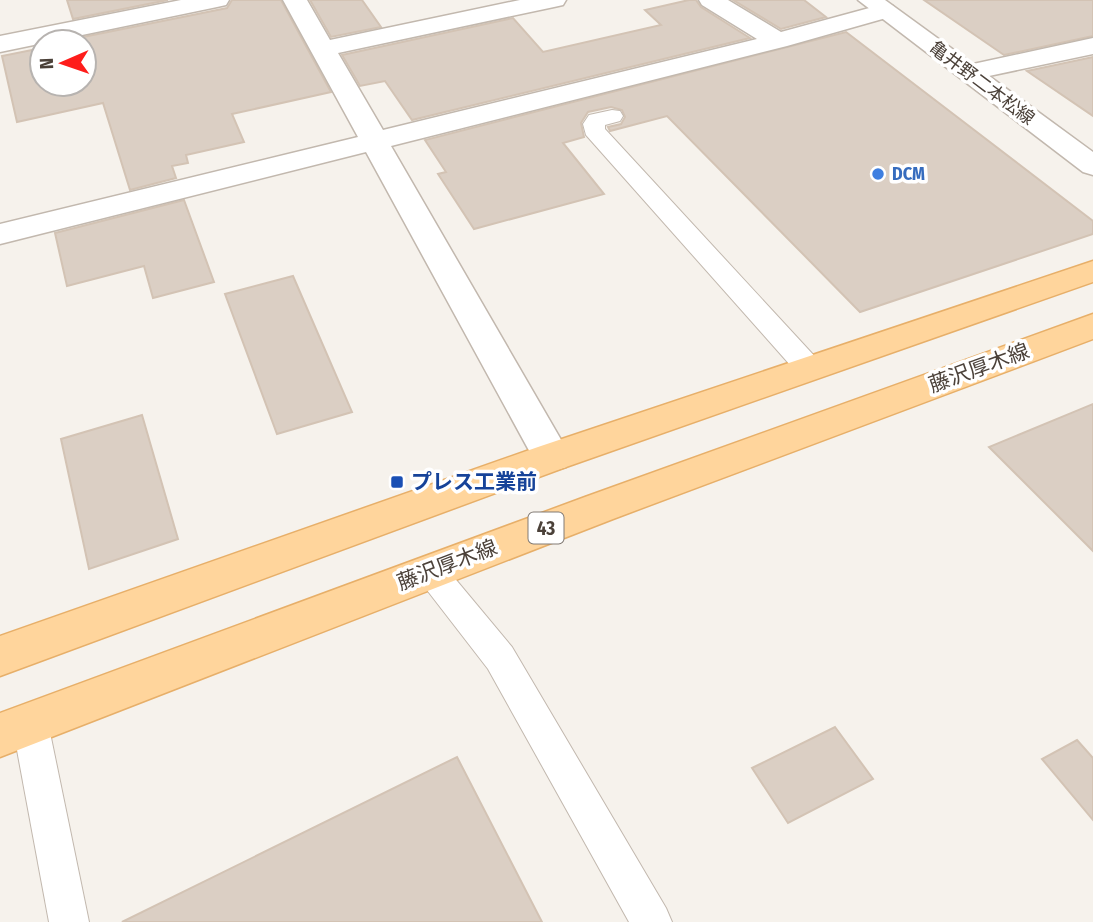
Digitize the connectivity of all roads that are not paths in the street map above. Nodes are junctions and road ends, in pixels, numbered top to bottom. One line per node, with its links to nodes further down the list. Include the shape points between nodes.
1 (217, 0): 7 (street)
2 (295, 0): 9 (street)
3 (554, 0): 9 (street)
4 (711, 0): 6 (street)
5 (877, 5): 6 (street); 10 (street, 亀井野二本松線)
6 (778, 41): 12 (street)
7 (0, 44)
8 (1093, 46): 10 (street)
9 (323, 49): 12 (street)
10 (968, 73): 13 (street, 亀井野二本松線)
11 (612, 117): 17 (lane, via 597,120 594,130)
12 (374, 140): 14 (street); 18 (street)
13 (1093, 166)
14 (0, 234)
15 (1093, 271): 17 (main road)
16 (1093, 326): 19 (main road, 藤沢厚木線 / 43)
17 (810, 368): 18 (main road)
18 (552, 457): 20 (main road)
19 (431, 572): 21 (main road, 藤沢厚木線 / 43); 23 (lane, via 500,658)
20 (0, 656)
21 (15, 729): 22 (lane)
22 (69, 922)
23 (652, 922)

